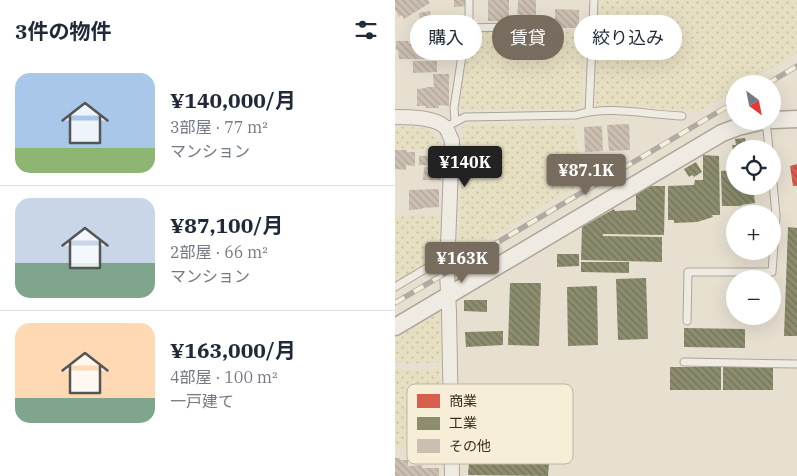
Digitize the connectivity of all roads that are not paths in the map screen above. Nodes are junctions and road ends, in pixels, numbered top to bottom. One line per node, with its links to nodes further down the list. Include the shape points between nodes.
1 (469, 0): 3 (lane)
2 (594, 0): 5 (lane)
3 (469, 15)
4 (461, 60): 10 (lane)
5 (589, 112): 6 (lane, via 626,111); 10 (lane, via 576,116 465,116)
6 (682, 116)
7 (395, 117): 10 (street, via 416,117)
8 (797, 119): 9 (street)
9 (781, 120)
10 (450, 124): 13 (street)
11 (730, 130): 15 (street)
12 (774, 195): 16 (lane, via 772,272 688,272)
13 (447, 256): 14 (lane); 15 (street)
14 (395, 287)
15 (449, 295): 17 (street); 20 (street)
16 (687, 321)
17 (395, 327)
18 (684, 362): 19 (lane)
19 (797, 364)
20 (450, 384)

